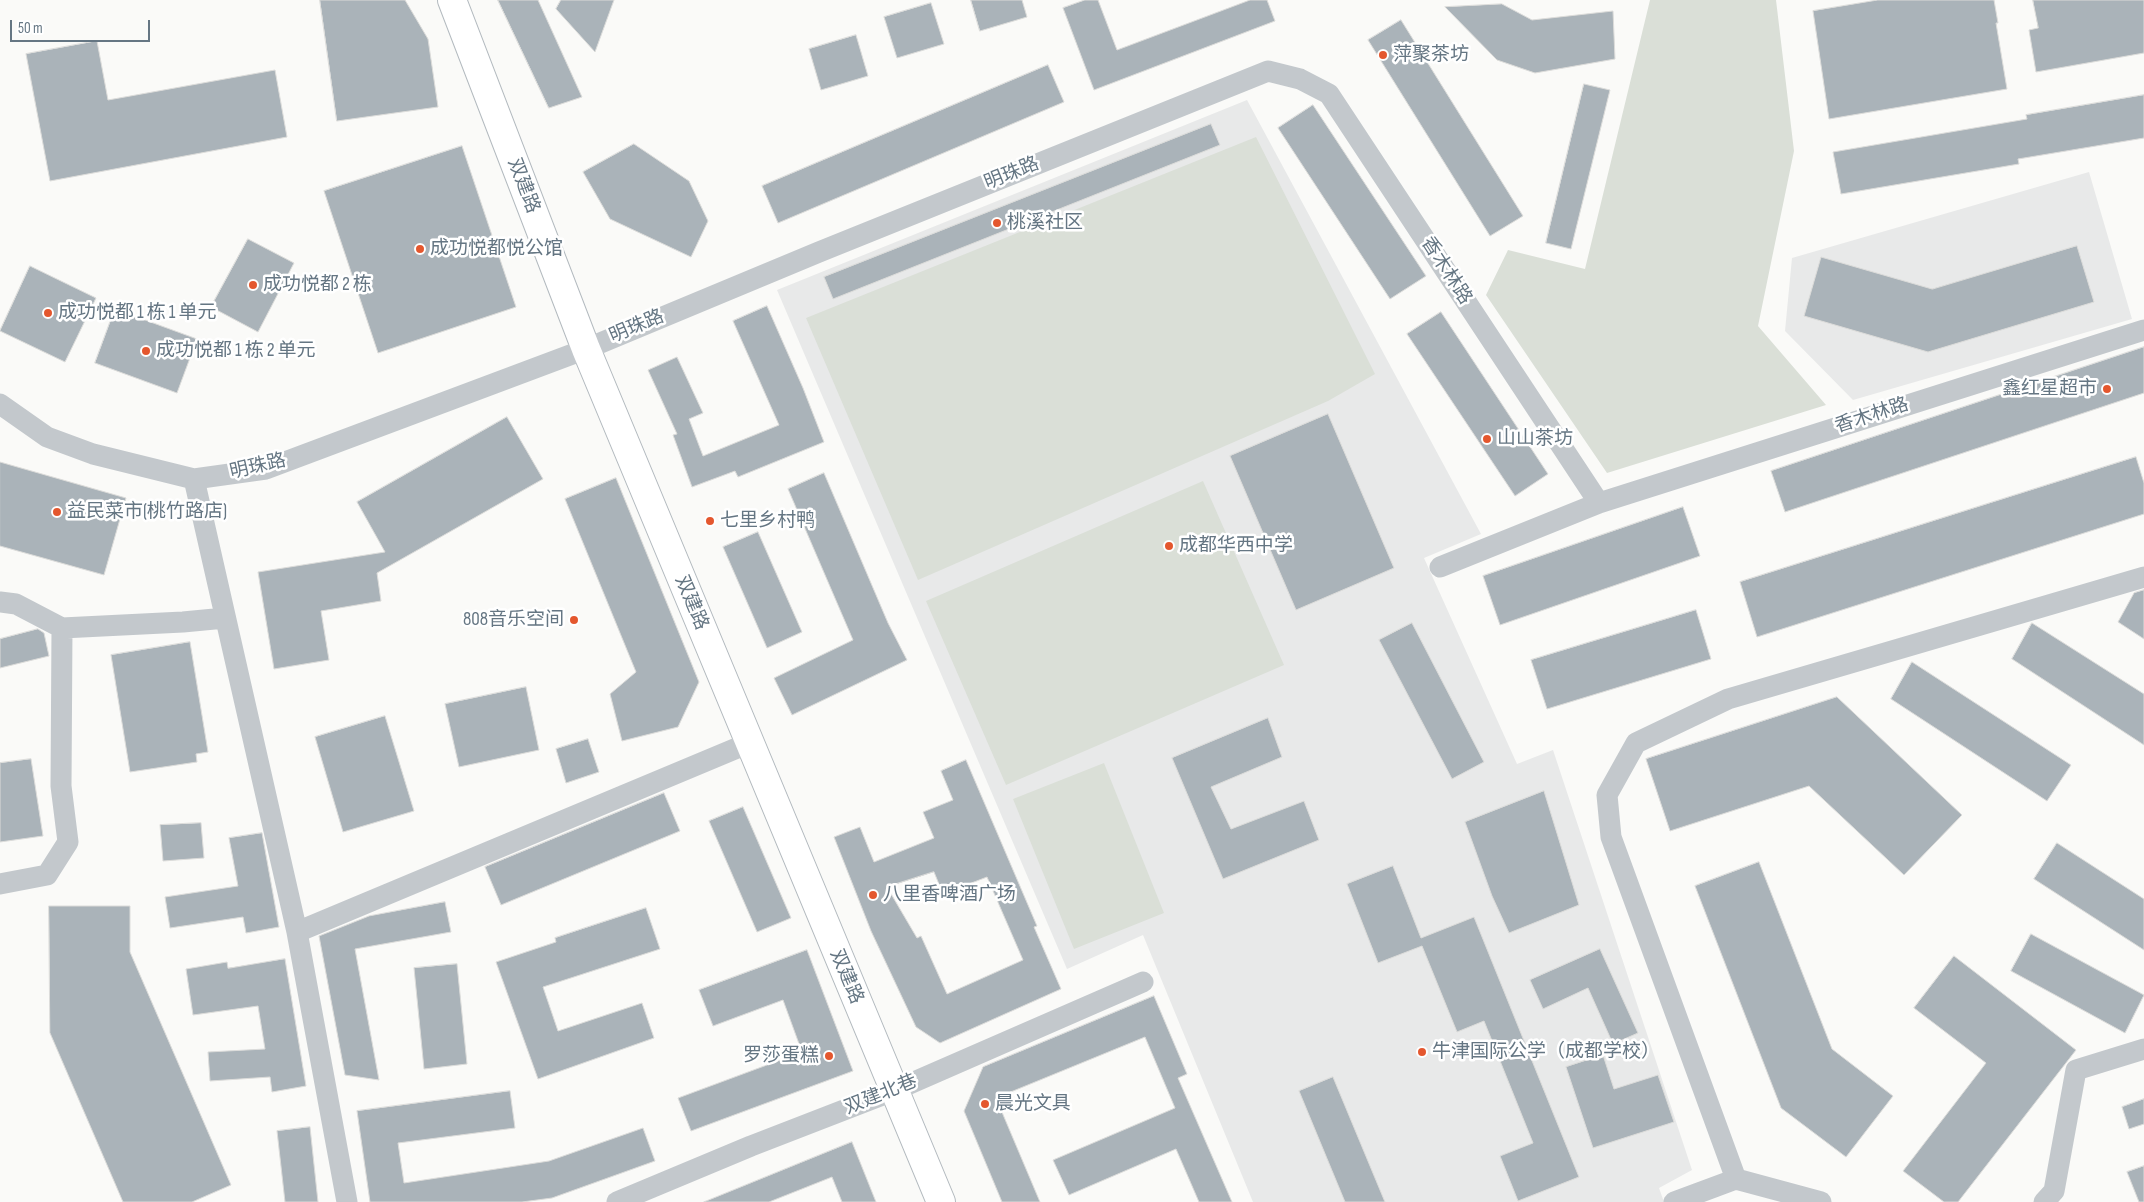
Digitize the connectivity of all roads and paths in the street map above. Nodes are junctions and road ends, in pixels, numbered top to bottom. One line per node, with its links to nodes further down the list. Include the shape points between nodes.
1 (452, 0): 4 (street, 双建路)
2 (1268, 71): 4 (street, 明珠路); 7 (street, 香木林路, via 1300,78 1329,94)
3 (2144, 330): 7 (street, 香木林路)
4 (586, 349): 6 (street, 明珠路, via 266,469); 13 (street, 双建路)
5 (0, 404): 6 (street, 明珠路, via 47,437 93,454)
6 (194, 479): 11 (street)
7 (1599, 503): 8 (street, 香木林路)
8 (1440, 567)
9 (2144, 577): 19 (street, via 1728,699 1636,743 1607,794 1611,837)
10 (0, 602): 12 (street, via 16,604)
11 (226, 618): 12 (street); 15 (street)
12 (62, 628): 14 (street, via 61,786 68,842 47,875)
13 (749, 742): 15 (street); 18 (street, 双建路)
14 (0, 884)
15 (297, 932): 20 (street)
16 (1143, 982): 18 (street, 双建北巷)
17 (2144, 1049): 25 (street, via 2076,1070 2054,1192)
18 (893, 1091): 21 (street, 双建北巷); 22 (street, 双建路)
19 (1736, 1179): 23 (street); 24 (street)
20 (347, 1202)
21 (617, 1202)
22 (941, 1202)
23 (1674, 1202)
24 (1821, 1202)
25 (2044, 1202)

